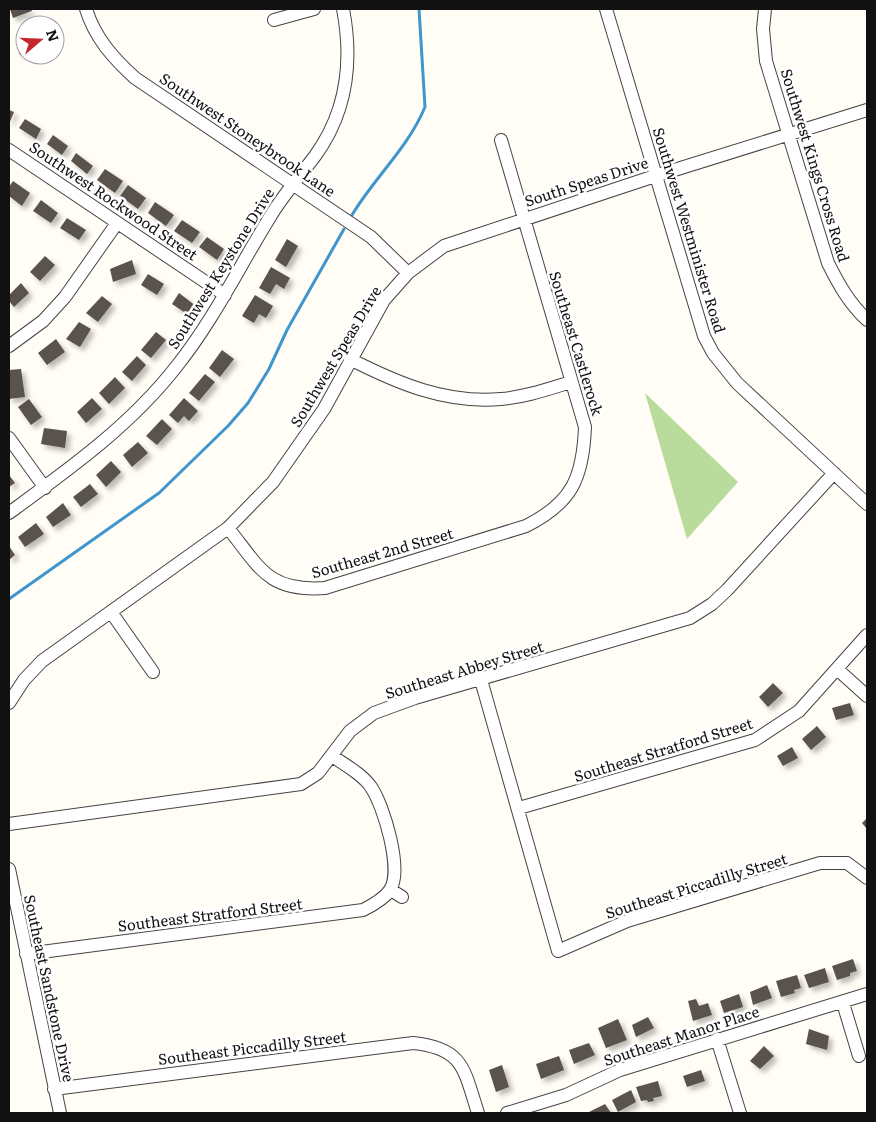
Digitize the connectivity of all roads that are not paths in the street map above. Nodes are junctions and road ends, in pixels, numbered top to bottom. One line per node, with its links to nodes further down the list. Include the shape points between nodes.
1 (86, 9): 12 (street, Southwest Stoneybrook Lane, via 100,40 115,61)
2 (314, 9): 6 (street)
3 (343, 9): 12 (street, Southwest Keystone Drive, via 348,59 346,86 340,107 316,154)
4 (765, 9): 8 (street, Southwest Kings Cross Road, via 766,61)
5 (607, 10): 11 (street, Southwest Westminister Road)
6 (274, 20)
7 (867, 110): 8 (street, South Speas Drive)
8 (790, 134): 11 (street, South Speas Drive); 17 (street, Southwest Kings Cross Road, via 828,263 843,294)
9 (501, 140): 13 (street, Southeast Castlerock)
10 (9, 150): 14 (street, Southwest Rockwood Street)
11 (655, 176): 13 (street, South Speas Drive); 22 (street, Southwest Westminister Road, via 704,336 713,353 737,383)
12 (293, 185): 15 (street, Southwest Stoneybrook Lane, via 370,237); 16 (street, Southwest Keystone Drive, via 271,215)
13 (522, 219): 15 (street, South Speas Drive, via 444,246); 20 (street, Southeast Castlerock)
14 (117, 223): 16 (street, Southwest Rockwood Street); 18 (street, via 66,297 43,321)
15 (408, 273): 19 (street, Southwest Speas Drive, via 384,300)
16 (225, 295): 23 (street, Southwest Keystone Drive, via 176,368 136,412)
17 (867, 320)
18 (9, 346)
19 (350, 358): 20 (street, via 414,389 466,398 500,400); 27 (street, Southwest Speas Drive, via 324,410 301,445 273,482)
20 (572, 382): 26 (street, Southeast Castlerock, via 585,427 580,472 560,505)
21 (9, 438): 23 (street)
22 (834, 473): 24 (street, Southwest Westminister Road); 32 (street, Southeast Abbey Street, via 727,590 701,612)
23 (45, 488): 25 (street, Southwest Keystone Drive)
24 (867, 504)
25 (9, 513)
26 (537, 521): 27 (street, Southeast 2nd Street, via 325,588 302,590 281,585 264,574)
27 (228, 528): 28 (street, Southwest Speas Drive)
28 (111, 612): 31 (street); 34 (street, Southwest Speas Drive, via 42,661)
29 (867, 636): 30 (street, Southeast Stratford Street)
30 (837, 669): 33 (street); 36 (street, Southeast Stratford Street, via 798,711 755,740)
31 (153, 672)
32 (481, 680): 35 (street, Southeast Abbey Street, via 374,712 350,731); 36 (street)
33 (867, 696)
34 (9, 703)
35 (332, 756): 37 (street, Southeast Abbey Street, via 318,773 294,786); 40 (street, via 371,786 379,804 394,853 395,876)
36 (519, 808): 39 (street, Southeast Piccadilly Street, via 558,950 627,921 820,863 848,858)
37 (9, 824)
38 (9, 869): 42 (street, Southeast Sandstone Drive)
39 (867, 878)
40 (390, 890): 41 (street); 42 (street, Southeast Stratford Street, via 376,904 363,910)
41 (402, 897)
42 (26, 954): 47 (street, Southeast Sandstone Drive)
43 (867, 994): 44 (street, Southeast Manor Place)
44 (844, 1003): 45 (street, Southeast Manor Place); 46 (street)
45 (717, 1039): 50 (street, Southeast Manor Place, via 620,1070 566,1095); 51 (street)
46 (859, 1056)
47 (54, 1089): 48 (street, Southeast Sandstone Drive); 49 (street, Southeast Piccadilly Street, via 413,1043 435,1045 452,1054 465,1073)
48 (60, 1113)
49 (478, 1113)
50 (507, 1113)
51 (740, 1113)

